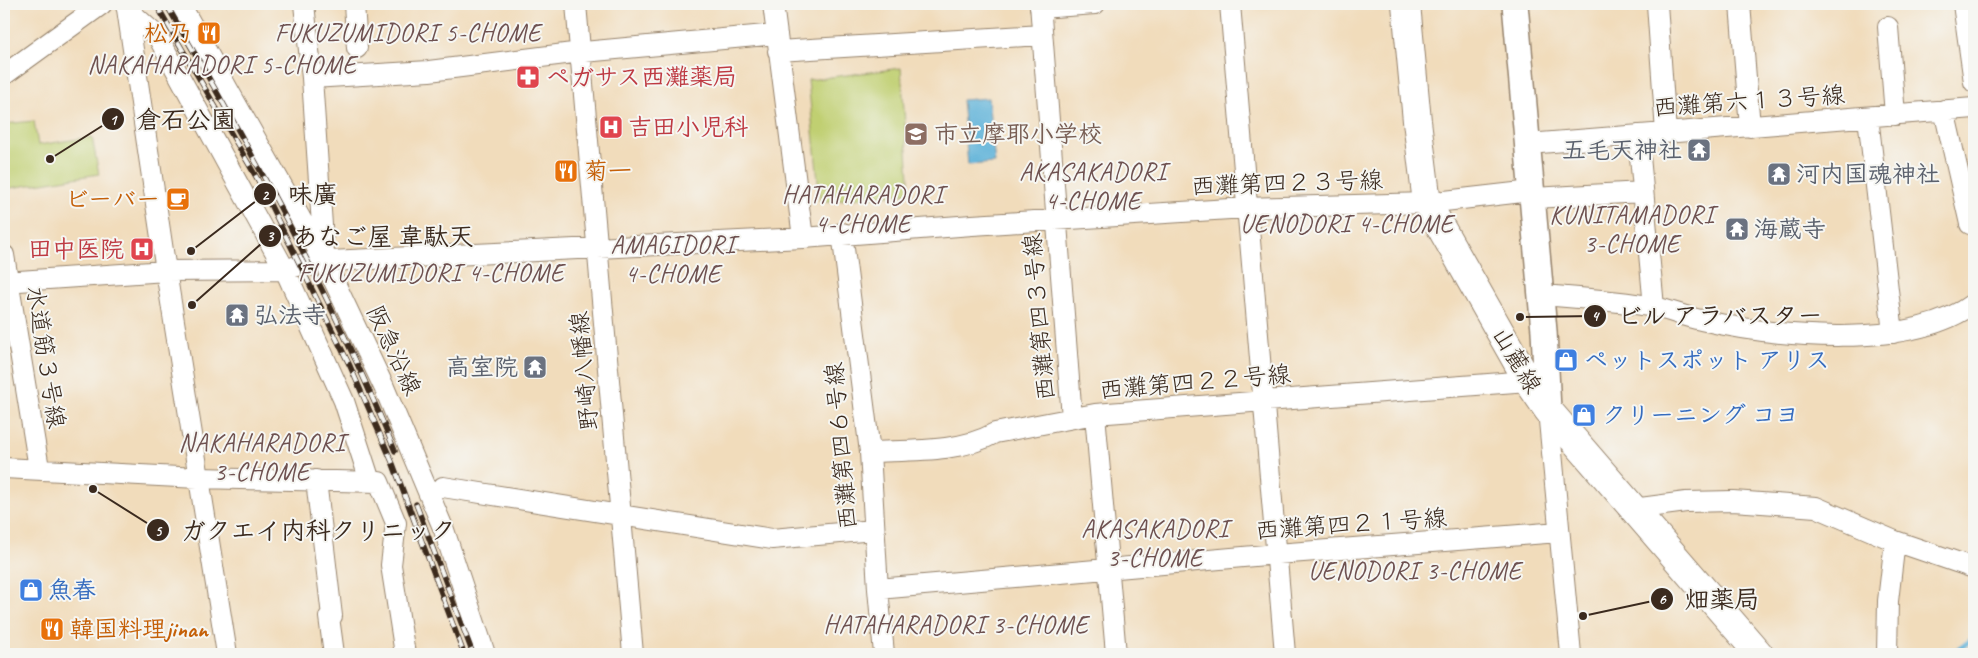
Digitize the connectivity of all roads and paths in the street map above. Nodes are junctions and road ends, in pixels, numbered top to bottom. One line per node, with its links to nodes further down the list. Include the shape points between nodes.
1 (102, 4): 21 (street)
2 (180, 4): 42 (street, 阪急沿線)
3 (304, 4): 22 (street)
4 (354, 4): 19 (street)
5 (576, 4): 20 (street, 野崎八幡線)
6 (773, 4): 18 (street)
7 (1095, 4): 15 (street)
8 (1230, 4): 35 (street)
9 (1406, 4): 34 (main road, 山麓線)
10 (1516, 4): 31 (street)
11 (1657, 4): 29 (street)
12 (1740, 4): 28 (street)
13 (1963, 4): 23 (street)
14 (126, 6): 43 (street, via 158,37); 44 (street)
15 (1040, 6): 17 (street, 西灘第四３号線)
16 (1888, 27): 26 (street)
17 (1042, 35): 18 (street); 36 (street, 西灘第四３号線)
18 (778, 42): 20 (street); 39 (street)
19 (357, 48)
20 (580, 53): 22 (street, via 430,71); 40 (street, 野崎八幡線)
21 (4, 75)
22 (312, 78): 42 (street)
23 (1974, 82)
24 (1974, 108): 25 (street, 西灘第六１３号線)
25 (1944, 110): 26 (street, 西灘第六１３号線); 37 (street)
26 (1894, 114): 27 (street, 西灘第六１３号線)
27 (1868, 117): 28 (street, 西灘第六１３号線); 49 (street)
28 (1750, 127): 29 (street, 西灘第六１３号線)
29 (1666, 133): 30 (street, 西灘第六１３号線)
30 (1638, 135): 31 (street, 西灘第六１３号線); 32 (street)
31 (1528, 144): 33 (street)
32 (1643, 192): 33 (street, 西灘第四２３号線); 48 (street)
33 (1532, 194): 34 (street, 西灘第四２３号線); 46 (street)
34 (1427, 203): 35 (street, 西灘第四２３号線); 50 (main road, 山麓線)
35 (1246, 208): 36 (street, 西灘第四２３号線); 51 (street)
36 (1056, 219): 38 (street, 西灘第四２３号線); 54 (street, 西灘第四３号線)
37 (1970, 224)
38 (842, 233): 39 (street, 西灘第四２３号線); 55 (street, 西灘第四６号線)
39 (803, 238): 40 (street, 西灘第四２３号線)
40 (597, 248): 42 (street, 西灘第四２３号線); 63 (street, 野崎八幡線)
41 (4, 255): 45 (street, 水道筋３号線)
42 (325, 262): 43 (street, 西灘第四２３号線, via 300,264); 74 (street, 阪急沿線, via 384,387 444,530)
43 (285, 270): 44 (street, 西灘第四２３号線); 60 (street, via 344,401)
44 (166, 272): 45 (street, 西灘第四２３号線); 58 (street)
45 (6, 282): 57 (street, 水道筋３号線)
46 (1541, 295): 48 (street); 52 (street)
47 (1974, 303): 49 (street, via 1961,313)
48 (1654, 307): 49 (street, via 1764,332)
49 (1894, 333)
50 (1528, 382): 51 (street, 西灘第四２２号線); 52 (main road, 山麓線)
51 (1263, 401): 53 (street, 西灘第四２２号線); 67 (street)
52 (1548, 410): 62 (main road, 山麓線); 65 (street)
53 (1095, 414): 54 (street, 西灘第四２２号線); 69 (street)
54 (1072, 418): 55 (street, 西灘第四２２号線, via 939,448)
55 (870, 452): 64 (street, 西灘第四６号線)
56 (4, 468): 57 (street)
57 (39, 468): 58 (street)
58 (195, 478): 59 (street); 71 (street)
59 (316, 480): 60 (street); 72 (street)
60 (370, 481): 73 (street, via 379,482 396,523 391,565)
61 (443, 487): 63 (street)
62 (1633, 509): 66 (street, via 1686,502 1733,501 1816,507); 80 (main road, 山麓線)
63 (622, 515): 64 (street, via 772,539); 75 (street, 野崎八幡線)
64 (874, 530): 70 (street, 西灘第四６号線)
65 (1560, 532): 67 (street, 西灘第四２１号線); 79 (street)
66 (1895, 541): 68 (street); 81 (street)
67 (1277, 554): 69 (street, 西灘第四２１号線); 78 (street)
68 (1974, 568)
69 (1109, 569): 70 (street, 西灘第四２１号線); 77 (street)
70 (878, 589): 76 (street, 西灘第四６号線)
71 (228, 654)
72 (334, 654)
73 (405, 654)
74 (486, 654)
75 (633, 654)
76 (884, 654)
77 (1116, 654)
78 (1285, 654)
79 (1571, 654)
80 (1758, 654)
81 (1886, 654)

